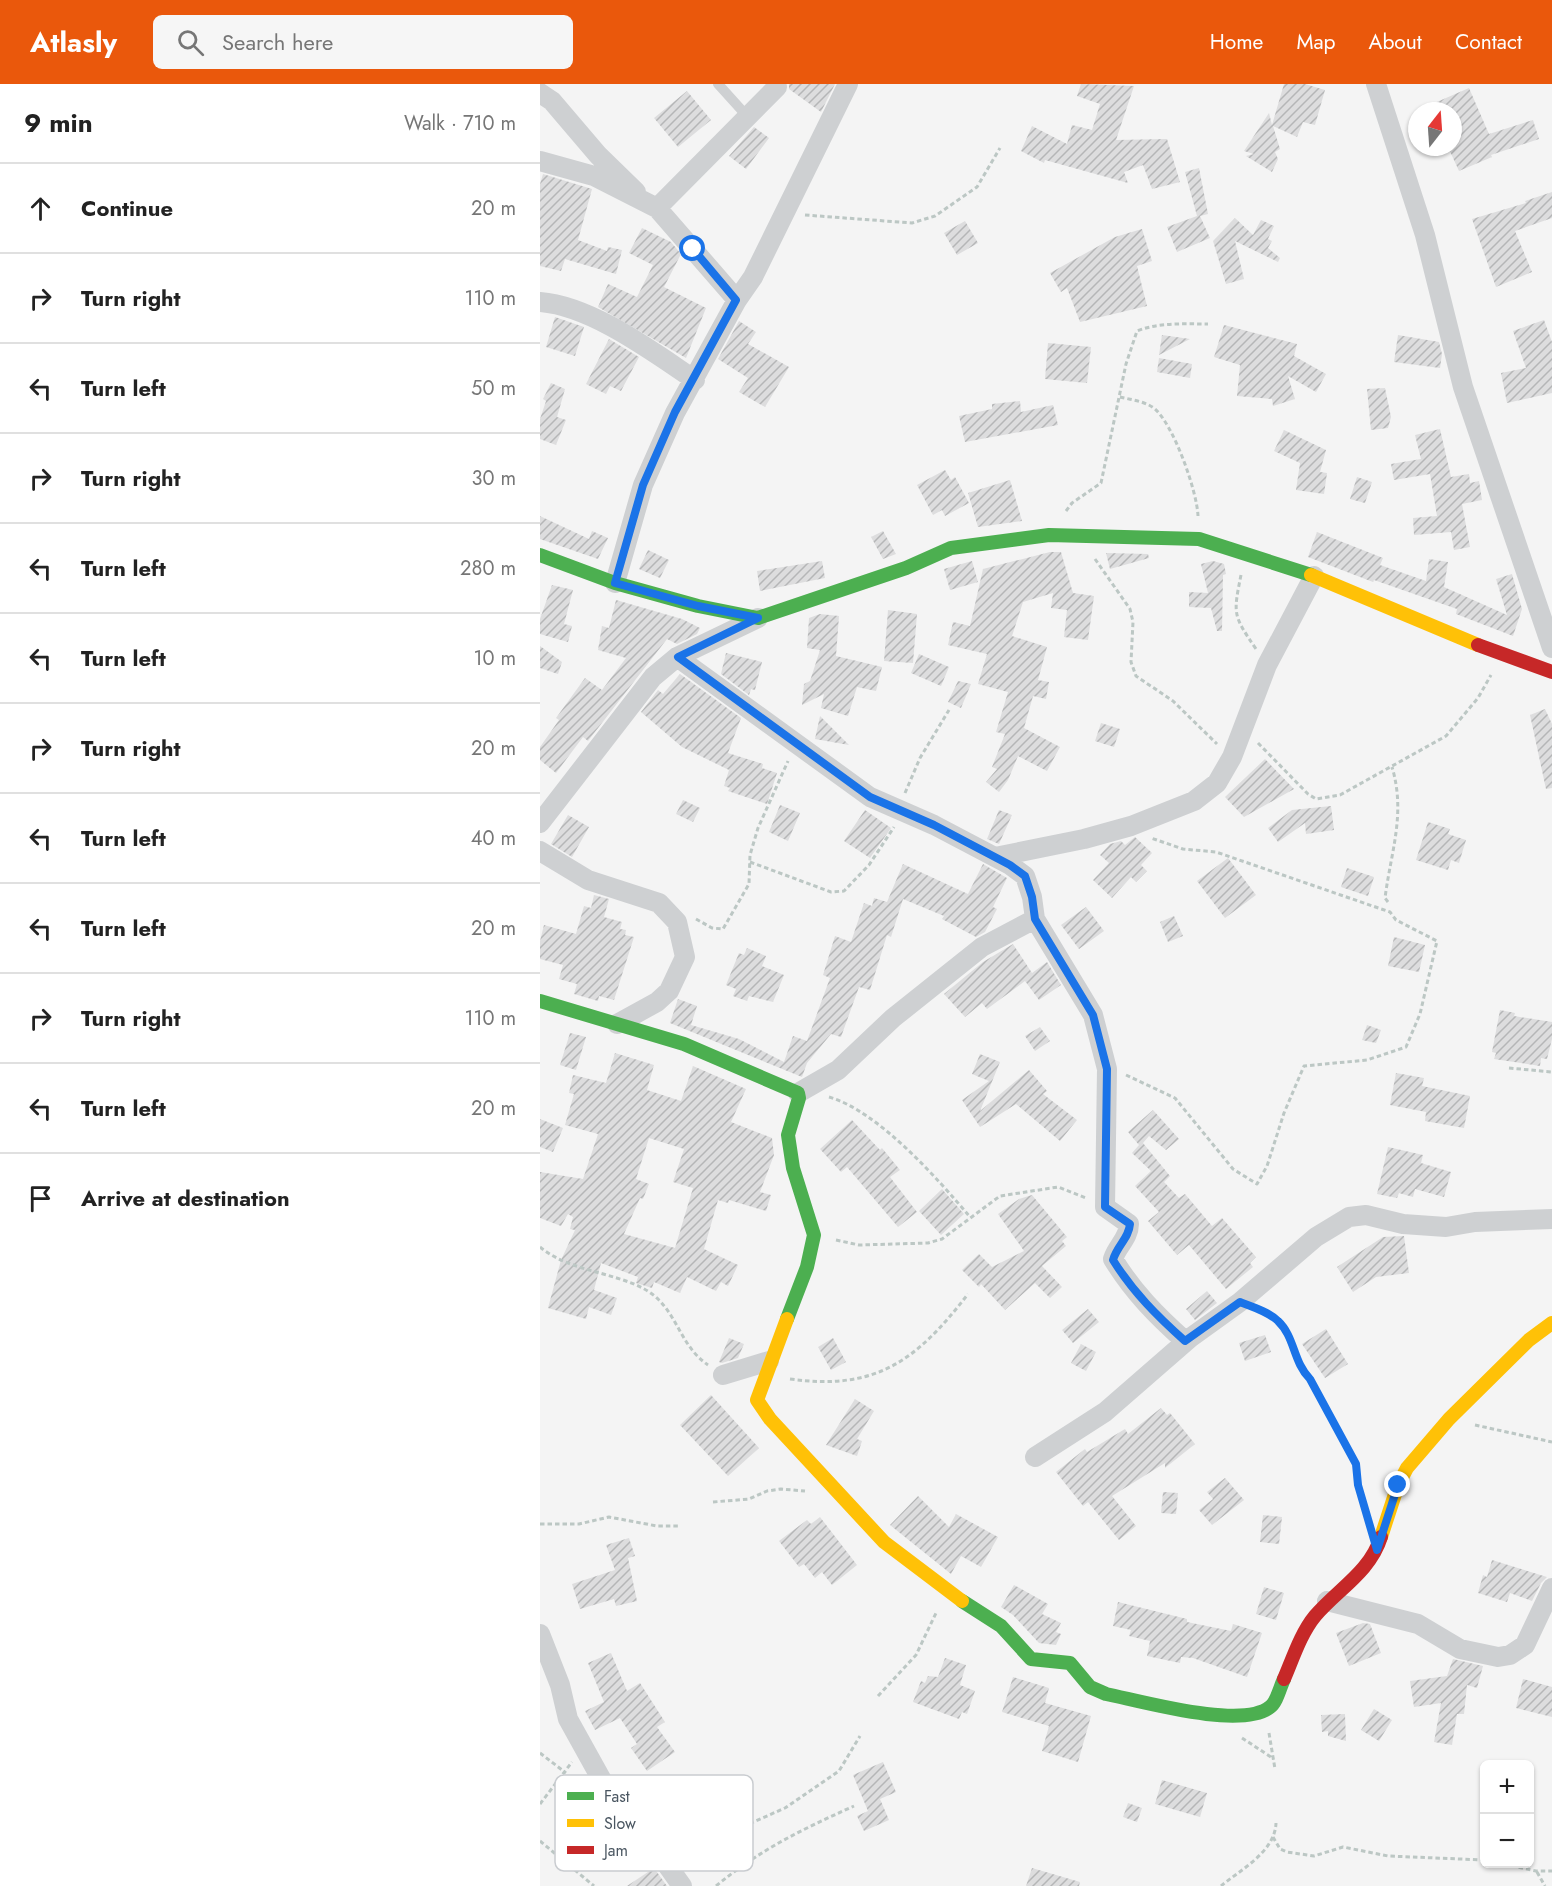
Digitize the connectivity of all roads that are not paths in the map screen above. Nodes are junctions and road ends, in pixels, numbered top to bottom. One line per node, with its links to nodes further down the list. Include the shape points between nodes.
1 (718, 84): 6 (lane)
2 (849, 84): 9 (street, via 753,277)
3 (1376, 84): 16 (street, via 1425,235 1466,395)
4 (777, 87): 6 (street)
5 (540, 93): 8 (street)
6 (746, 115): 8 (street, via 728,139)
7 (540, 161): 8 (street, via 594,176)
8 (651, 205): 9 (street)
9 (736, 300): 11 (street)
10 (540, 302): 11 (street, via 591,317)
11 (695, 380): 14 (street, via 675,412 643,485)
12 (540, 555): 14 (street)
13 (1314, 576): 15 (street, via 1199,539 1017,537 951,548 906,568); 18 (street); 21 (street, via 1267,665 1232,757 1217,783 1194,801 1131,826)
14 (615, 583): 15 (street)
15 (758, 618): 17 (street)
16 (1552, 648)
17 (678, 657): 19 (street, via 653,677); 21 (street, via 870,797)
18 (1552, 672)
19 (540, 823)
20 (540, 851): 24 (street, via 588,880 658,903 677,922 685,957 669,991)
21 (995, 856): 22 (street, via 1025,876)
22 (1035, 919): 25 (street, via 982,947 893,1018 837,1070); 28 (street, via 1093,1015 1107,1069 1105,1207 1130,1224 1113,1260 1150,1310)
23 (540, 1001): 24 (street)
24 (617, 1024): 25 (street, via 684,1044)
25 (801, 1092): 29 (street, via 788,1135 793,1168 814,1235 807,1267)
26 (1552, 1219): 28 (street, via 1446,1227 1403,1224 1366,1215 1349,1217 1316,1237 1240,1302)
27 (1552, 1323): 33 (street, via 1529,1340 1449,1419 1407,1468 1377,1550)
28 (1185, 1341): 31 (street, via 1105,1412)
29 (767, 1367): 30 (street); 33 (street, via 757,1400 884,1542 943,1589 1000,1626 1031,1659 1070,1663 1097,1691 1225,1717 1259,1714 1277,1697 1306,1630)
30 (723, 1375)
31 (1035, 1457)
32 (1552, 1588): 33 (street, via 1525,1645 1498,1658 1460,1648 1418,1624)
33 (1327, 1601)
34 (540, 1634): 35 (street, via 560,1685 568,1719)
35 (599, 1775)
36 (670, 1871): 37 (street)
37 (682, 1886)

